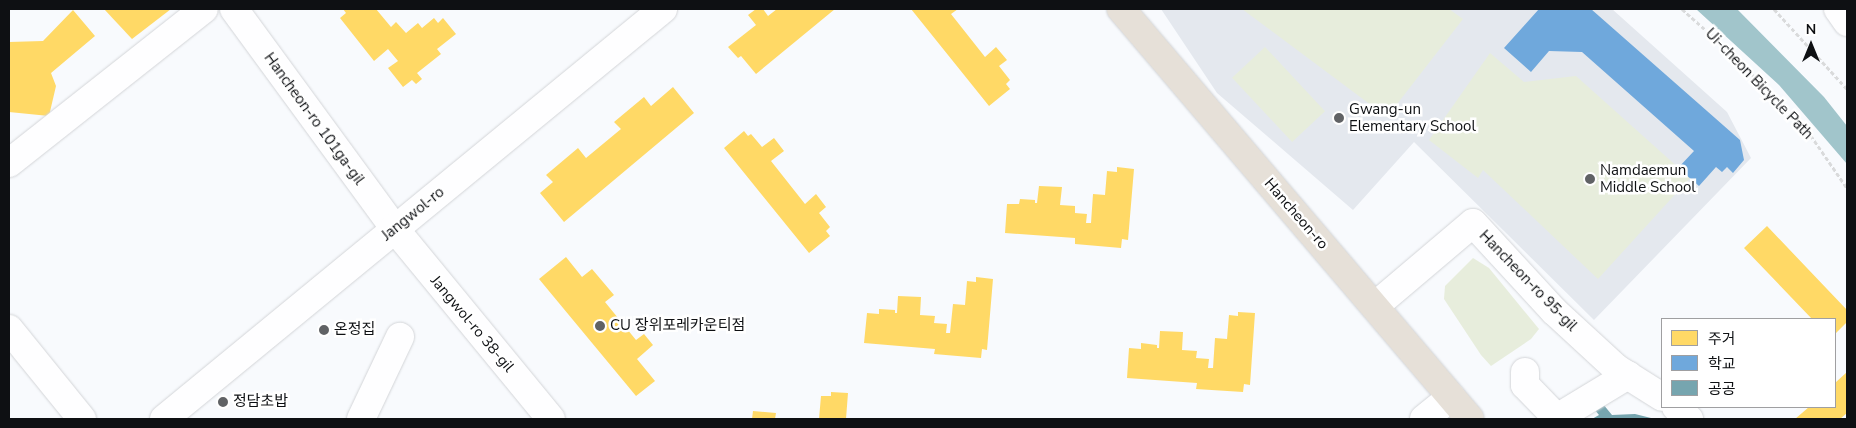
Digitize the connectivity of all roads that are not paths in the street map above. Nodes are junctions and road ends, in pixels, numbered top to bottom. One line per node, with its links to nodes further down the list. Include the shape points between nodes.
1 (204, 9): 7 (street)
2 (234, 9): 8 (street, Hancheon-ro 101ga-gil)
3 (663, 9): 8 (street, Jangwol-ro)
4 (1121, 9): 9 (main road, Hancheon-ro)
5 (1838, 9): 6 (street)
6 (1847, 22)
7 (9, 163)
8 (394, 228): 17 (street, Jangwol-ro); 20 (street, Jangwol-ro 38-gil)
9 (1375, 306): 13 (street, Hancheon-ro 95-gil, via 1473,223 1554,311); 15 (main road, Hancheon-ro)
10 (9, 329): 18 (street)
11 (400, 337): 19 (street)
12 (1525, 372): 13 (street, via 1525,385 1557,418)
13 (1628, 376): 14 (street, Hancheon-ro 95-gil)
14 (1661, 396)
15 (1451, 397): 21 (street); 22 (main road, Hancheon-ro)
16 (1677, 408): 23 (street)
17 (168, 418)
18 (82, 419)
19 (361, 419)
20 (551, 419)
21 (1424, 419)
22 (1470, 419)
23 (1688, 419)

